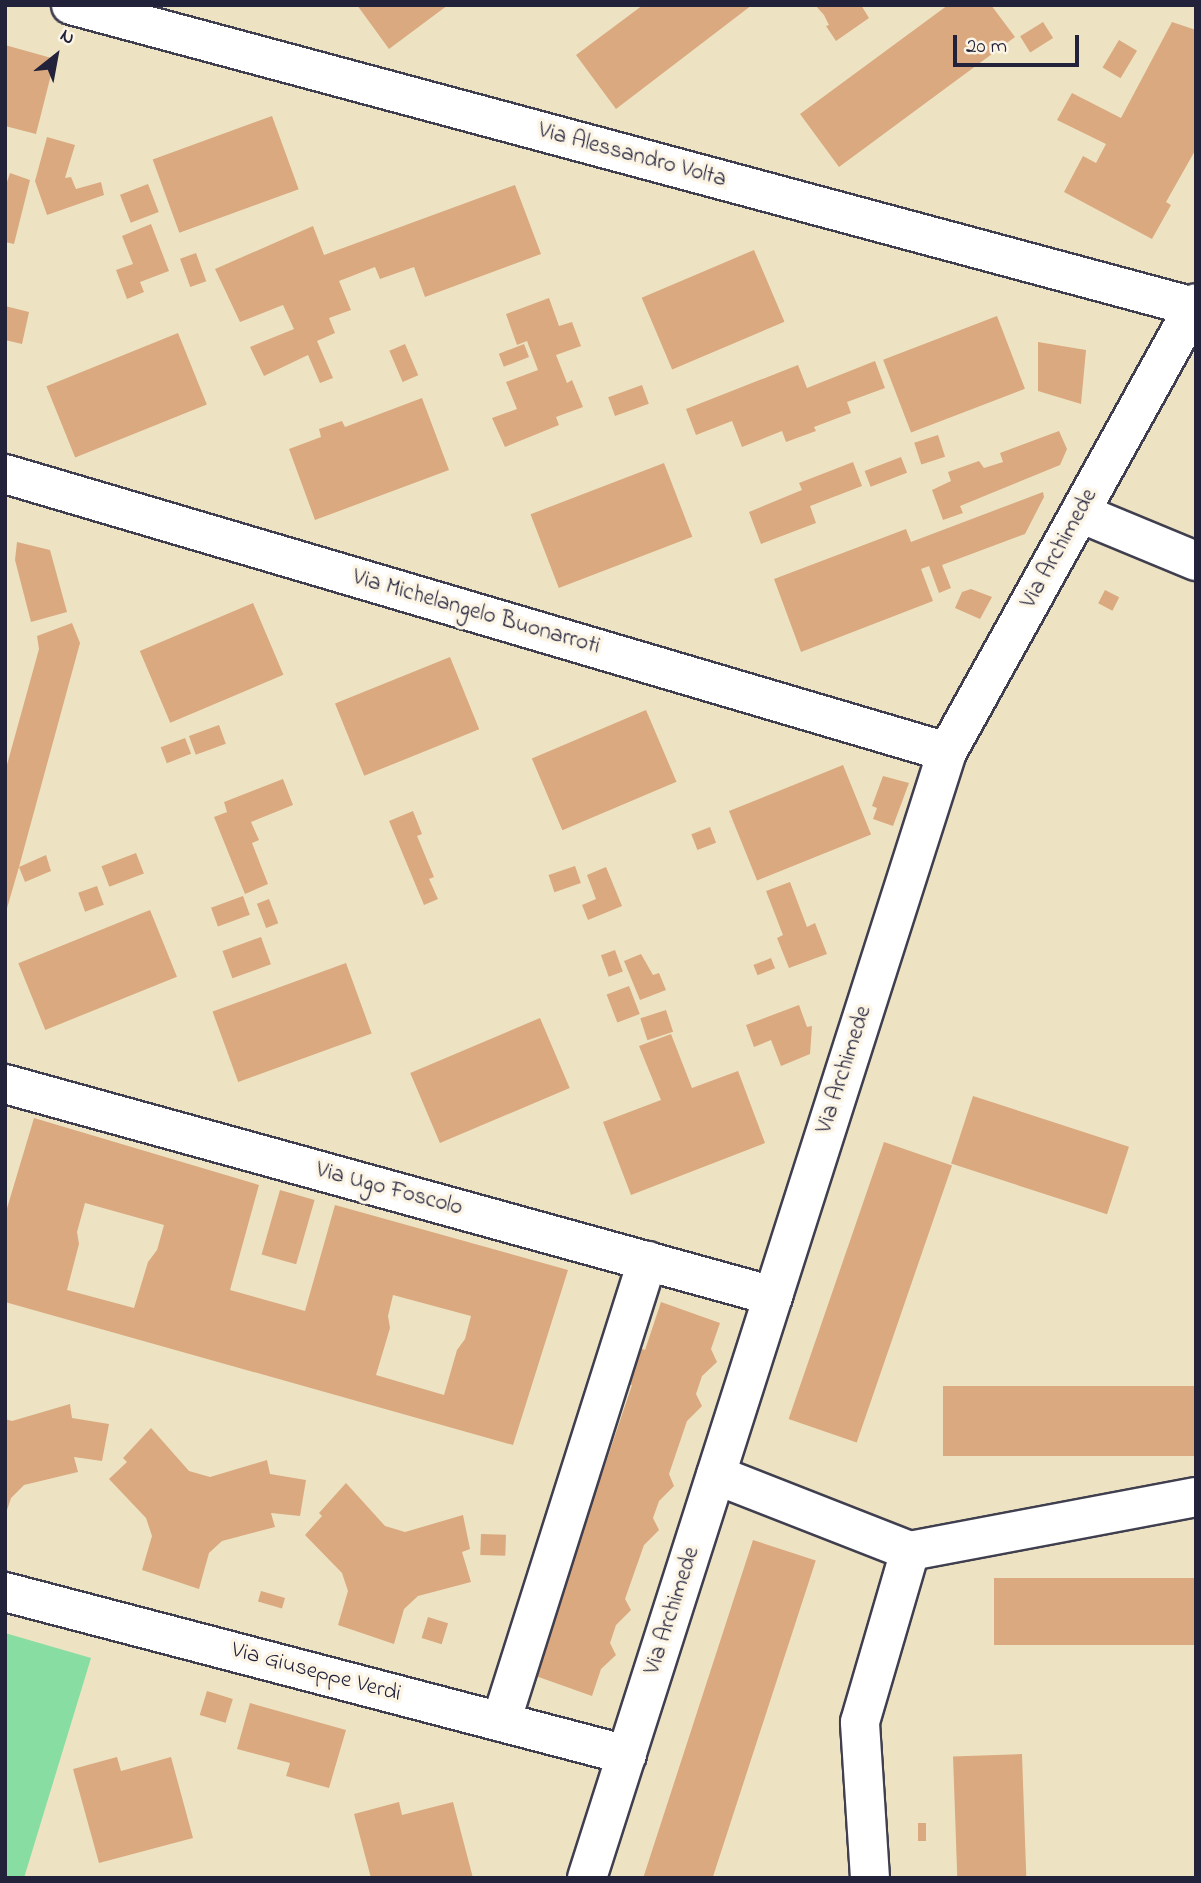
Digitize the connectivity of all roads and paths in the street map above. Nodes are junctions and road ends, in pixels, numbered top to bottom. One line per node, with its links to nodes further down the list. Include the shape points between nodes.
1 (71, 5): 2 (street, Via Alessandro Volta)
2 (1195, 305): 4 (street, Via Archimede)
3 (5, 474): 6 (street, Via Michelangelo Buonarroti)
4 (1080, 513): 5 (street); 6 (street, Via Archimede)
5 (1196, 561)
6 (947, 751): 9 (street, Via Archimede)
7 (5, 1084): 8 (street, Via Ugo Foscolo)
8 (647, 1261): 9 (street, Via Ugo Foscolo); 14 (street)
9 (773, 1296): 10 (street, Via Archimede)
10 (716, 1475): 12 (street); 15 (street, Via Archimede)
11 (1196, 1497): 12 (street)
12 (910, 1551): 17 (street, via 860,1722)
13 (5, 1591): 14 (street, Via Giuseppe Verdi)
14 (501, 1722): 15 (street, Via Giuseppe Verdi)
15 (626, 1755): 16 (street, Via Archimede)
16 (587, 1878)
17 (870, 1878)

